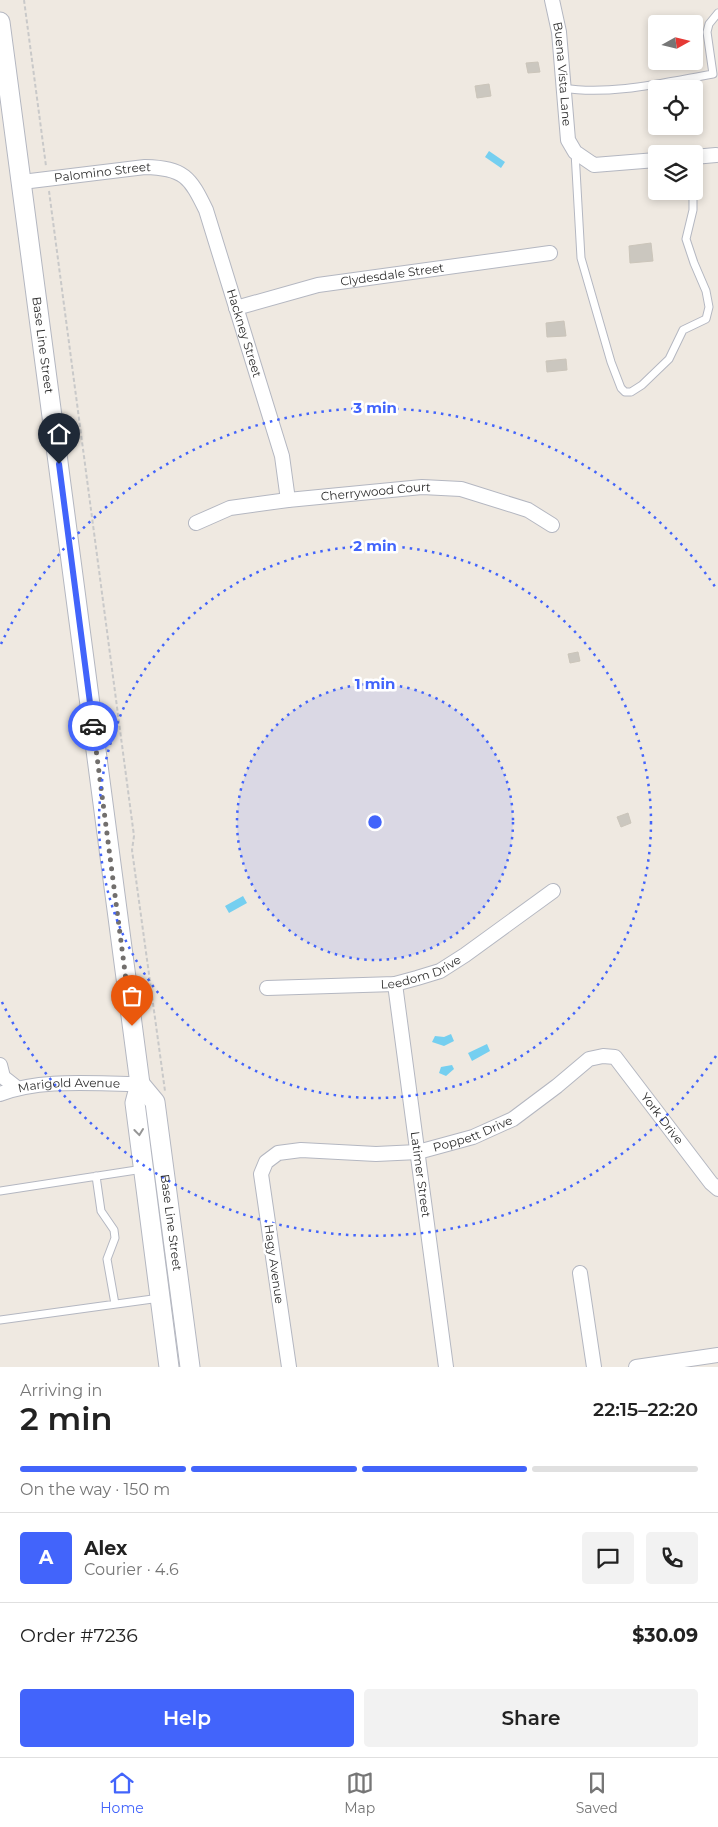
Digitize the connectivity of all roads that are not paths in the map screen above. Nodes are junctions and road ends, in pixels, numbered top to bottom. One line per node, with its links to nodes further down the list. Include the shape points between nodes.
1 (552, 0): 4 (street, Buena Vista Lane, via 559,32)
2 (718, 13): 4 (lane, via 707,32 713,74 600,90)
3 (0, 22): 10 (main road, Base Line Street)
4 (563, 88): 5 (street, Buena Vista Lane, via 568,140)
5 (575, 152): 8 (street, via 594,165); 11 (lane, via 581,258 611,362 625,392 642,385 669,359 683,330 706,319 709,307 706,291 686,239)
6 (716, 155): 7 (street)
7 (703, 156)
8 (648, 161)
9 (182, 174): 10 (street, Palomino Street, via 165,168 146,167); 13 (street, Hackney Street, via 196,189 206,210)
10 (22, 182): 22 (main road, Base Line Street)
11 (692, 200)
12 (550, 253): 13 (street, Clydesdale Street, via 318,285)
13 (236, 308): 14 (street, Hackney Street, via 282,456)
14 (288, 500): 15 (street, Cherrywood Court, via 230,508); 16 (street, Cherrywood Court, via 422,487 462,489 528,510)
15 (196, 523)
16 (552, 525)
17 (553, 891): 18 (street, Leedom Drive, via 440,970)
18 (395, 984): 19 (street, Leedom Drive); 25 (street, Latimer Street)
19 (267, 988)
20 (603, 1056): 25 (street, Poppett Drive, via 589,1059 513,1119 473,1137); 29 (street, York Drive, via 615,1057)
21 (0, 1065): 23 (street, via 3,1077)
22 (140, 1084): 23 (street, Marigold Avenue); 27 (main road, Base Line Street, one-way to 27, via 135,1103); 38 (main road, Base Line Street, via 155,1102)
23 (16, 1088): 24 (street, Marigold Avenue)
24 (0, 1094)
25 (418, 1152): 26 (street, Poppett Drive, via 376,1154 301,1150 278,1153); 40 (street, Latimer Street)
26 (266, 1162): 39 (street, Hagy Avenue, via 261,1174)
27 (144, 1169): 28 (lane); 32 (main road, Base Line Street)
28 (96, 1176): 30 (lane); 33 (lane, via 101,1211 114,1230 115,1238 107,1259)
29 (718, 1189)
30 (0, 1191)
31 (580, 1273): 41 (street)
32 (160, 1298): 33 (lane); 36 (main road, Base Line Street); 37 (main road, via 168,1301 172,1308 180,1356)
33 (115, 1304): 34 (lane)
34 (0, 1320)
35 (718, 1355): 42 (street)
36 (169, 1367)
37 (185, 1367)
38 (190, 1367)
39 (289, 1367)
40 (446, 1367)
41 (594, 1367)
42 (636, 1367)

